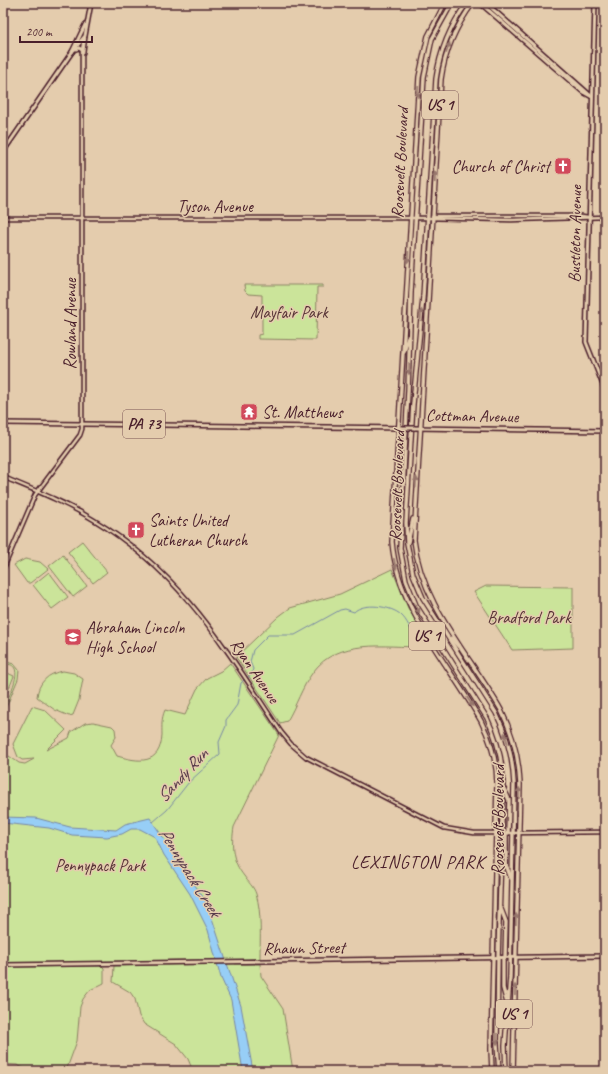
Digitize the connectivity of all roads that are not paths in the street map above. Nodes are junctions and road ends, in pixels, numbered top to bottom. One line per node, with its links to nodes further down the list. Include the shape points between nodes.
1 (91, 3): 9 (main road)
2 (445, 3): 20 (highway, Roosevelt Boulevard / US 1, one-way to 20, via 430,32 421,63)
3 (452, 3): 21 (highway, Roosevelt Boulevard / US 1, via 434,35 426,64)
4 (467, 3): 22 (highway, Roosevelt Boulevard / US 1, via 447,37 438,66)
5 (473, 3): 17 (highway, Roosevelt Boulevard / US 1, one-way to 5, via 443,67 453,36)
6 (480, 3): 15 (main road)
7 (486, 3): 15 (main road)
8 (595, 3): 15 (main road, Bustleton Avenue)
9 (88, 20): 10 (main road); 13 (main road)
10 (85, 36): 11 (main road); 12 (street, Rowland Avenue); 14 (street, Rowland Avenue)
11 (76, 48): 12 (main road); 13 (main road)
12 (82, 50): 14 (street, Rowland Avenue)
13 (72, 52): 16 (main road)
14 (82, 55): 19 (street, Rowland Avenue)
15 (592, 97): 23 (main road, Bustleton Avenue)
16 (3, 152)
17 (433, 217): 22 (street, Tyson Avenue); 23 (street, Tyson Avenue); 26 (highway, Roosevelt Boulevard / US 1)
18 (3, 218): 19 (street, Tyson Avenue)
19 (82, 218): 20 (street, Tyson Avenue); 31 (street, Rowland Avenue)
20 (410, 218): 21 (street, Tyson Avenue); 28 (highway, Roosevelt Boulevard / US 1, one-way to 28)
21 (415, 218): 22 (street, Tyson Avenue); 27 (highway, Roosevelt Boulevard / US 1)
22 (428, 218): 25 (highway, Roosevelt Boulevard / US 1)
23 (589, 218): 24 (street, Tyson Avenue); 29 (main road, Bustleton Avenue, via 586,342)
24 (605, 218)
25 (426, 247): 26 (highway); 38 (highway, Roosevelt Boulevard / US 1, one-way to 25, via 406,523 412,420)
26 (429, 281): 33 (highway, Roosevelt Boulevard / US 1)
27 (410, 330): 28 (highway); 43 (highway, Roosevelt Boulevard / US 1, one-way to 43, via 400,535 402,561 416,605)
28 (402, 359): 32 (highway, Roosevelt Boulevard / US 1)
29 (605, 390)
30 (3, 423): 31 (main road, Cottman Avenue / PA 73)
31 (82, 424): 32 (main road, Cottman Avenue / PA 73); 36 (street, Rowland Avenue, via 80,435)
32 (398, 428): 33 (main road, Cottman Avenue / PA 73, bridge); 42 (highway, Roosevelt Boulevard / US 1, one-way to 42, via 392,535 396,570 410,608)
33 (420, 428): 34 (main road, Cottman Avenue / PA 73); 37 (highway, Roosevelt Boulevard / US 1, one-way to 33)
34 (605, 431)
35 (3, 477): 36 (street, Ryan Avenue)
36 (38, 492): 39 (street, Rowland Avenue); 47 (street, Ryan Avenue, via 93,520 120,538 179,588 201,614 286,738 306,758 444,828 474,833)
37 (415, 509): 38 (highway); 41 (highway, Roosevelt Boulevard / US 1, via 415,546 423,581)
38 (408, 549): 40 (highway, Roosevelt Boulevard / US 1, via 418,586)
39 (3, 570)
40 (445, 632): 41 (highway); 48 (highway, Roosevelt Boulevard / US 1, one-way to 40, via 514,777 506,737 492,707)
41 (465, 653): 45 (highway, Roosevelt Boulevard / US 1, one-way to 41, via 520,777 514,741 501,710)
42 (456, 680): 43 (highway); 47 (highway, Roosevelt Boulevard / US 1, one-way to 47, via 481,721 492,747 497,778)
43 (473, 696): 44 (highway, Roosevelt Boulevard / US 1, via 487,718 496,740 502,764)
44 (503, 788): 48 (highway, Roosevelt Boulevard / US 1); 48 (highway, via 509,800)
45 (519, 832): 46 (street, Ryan Avenue); 48 (street, Ryan Avenue); 49 (highway, Roosevelt Boulevard / US 1)
46 (605, 832)
47 (496, 833): 48 (street, Ryan Avenue); 53 (highway, Roosevelt Boulevard / US 1)
48 (507, 833): 50 (highway, Roosevelt Boulevard / US 1); 51 (highway, Roosevelt Boulevard / US 1, via 506,864 511,879)
49 (518, 874): 51 (highway); 59 (highway, Roosevelt Boulevard / US 1, one-way to 49)
50 (500, 892): 52 (highway, Roosevelt Boulevard / US 1); 53 (highway)
51 (511, 895): 58 (highway, Roosevelt Boulevard / US 1)
52 (500, 904): 56 (highway, Roosevelt Boulevard / US 1); 57 (highway, via 506,922)
53 (494, 912): 55 (highway, Roosevelt Boulevard / US 1)
54 (605, 956): 59 (main road, Rhawn Street)
55 (493, 958): 56 (main road, Rhawn Street); 60 (main road, Rhawn Street); 62 (highway, Roosevelt Boulevard / US 1)
56 (498, 958): 57 (main road, Rhawn Street); 63 (highway, Roosevelt Boulevard / US 1, one-way to 63)
57 (504, 958): 58 (main road, Rhawn Street); 61 (highway, via 503,988)
58 (510, 958): 59 (main road, Rhawn Street); 61 (highway, Roosevelt Boulevard / US 1)
59 (516, 958): 65 (highway, Roosevelt Boulevard / US 1, one-way to 59)
60 (3, 965)
61 (508, 1008): 64 (highway, Roosevelt Boulevard / US 1)
62 (492, 1071)
63 (499, 1071)
64 (506, 1071)
65 (513, 1071)

